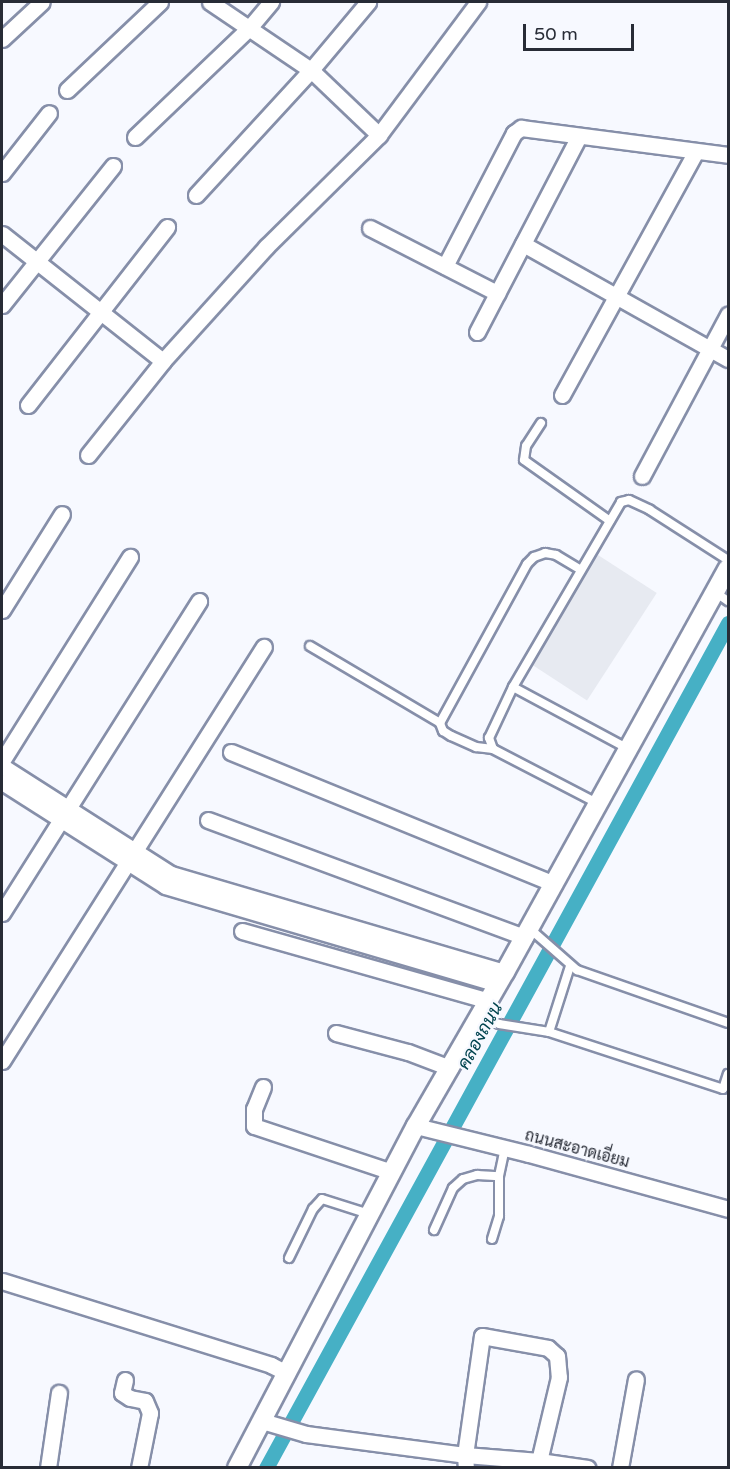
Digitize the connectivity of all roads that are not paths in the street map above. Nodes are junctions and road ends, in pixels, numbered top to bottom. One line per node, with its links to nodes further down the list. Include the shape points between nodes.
1 (42, 2): 8 (street)
2 (160, 2): 10 (street)
3 (210, 2): 7 (street)
4 (271, 2): 7 (street)
5 (368, 2): 9 (street)
6 (478, 2): 12 (street)
7 (250, 27): 9 (street); 14 (street)
8 (2, 39)
9 (311, 70): 12 (street); 19 (street)
10 (67, 90)
11 (49, 113): 18 (street)
12 (379, 135): 34 (street, via 266,247)
13 (579, 136): 15 (street); 23 (street); 25 (street, via 530,127 514,134)
14 (135, 137)
15 (696, 151): 16 (street); 27 (street)
16 (729, 155)
17 (113, 166): 24 (street)
18 (2, 173)
19 (196, 195)
20 (167, 227): 29 (street)
21 (370, 228): 25 (street)
22 (2, 234): 24 (street)
23 (523, 244): 26 (street); 27 (street)
24 (37, 259): 28 (street); 29 (street)
25 (445, 266): 26 (street)
26 (497, 293): 31 (street)
27 (617, 296): 32 (street); 35 (street)
28 (2, 305)
29 (102, 313): 34 (street); 36 (street)
30 (729, 315): 32 (street)
31 (477, 332)
32 (711, 349): 33 (street); 39 (street)
33 (729, 359)
34 (163, 361): 38 (street)
35 (562, 395)
36 (28, 405)
37 (541, 423): 41 (lane, via 526,446 524,460)
38 (88, 454)
39 (642, 476)
40 (62, 514): 48 (street)
41 (610, 521): 43 (lane, via 621,502 629,500); 45 (lane)
42 (130, 557): 56 (street)
43 (729, 560)
44 (729, 568): 46 (street)
45 (581, 570): 51 (lane); 52 (lane, via 556,555 534,556 526,564)
46 (723, 597): 54 (street)
47 (199, 601): 60 (street)
48 (2, 610)
49 (310, 646): 52 (lane)
50 (264, 647): 62 (street)
51 (513, 687): 53 (lane, via 489,738); 54 (lane)
52 (440, 723): 53 (lane, via 451,736 476,747)
53 (493, 749): 59 (lane)
54 (629, 749): 59 (street)
55 (231, 752): 63 (street)
56 (2, 761)
57 (2, 766): 60 (street)
58 (2, 782): 60 (street)
59 (598, 804): 63 (street)
60 (64, 814): 62 (street); 64 (street)
61 (208, 820): 66 (street)
62 (131, 857): 68 (street, via 207,892); 74 (street)
63 (554, 884): 66 (street)
64 (2, 913)
65 (242, 931): 69 (street)
66 (532, 935): 67 (lane); 68 (street)
67 (570, 966): 71 (lane); 72 (lane)
68 (502, 978): 69 (street)
69 (489, 1001): 70 (street)
70 (479, 1017): 72 (lane); 75 (street)
71 (729, 1023)
72 (549, 1032): 76 (lane, via 723,1089)
73 (336, 1033): 75 (street)
74 (2, 1061)
75 (450, 1068): 78 (street)
76 (729, 1074)
77 (262, 1087): 80 (street, via 254,1109 254,1126)
78 (425, 1129): 79 (street, ถนนสะอาดเอี่ยม); 80 (street)
79 (506, 1148): 81 (lane); 82 (street, ถนนสะอาดเอี่ยม)
80 (392, 1172): 83 (street)
81 (499, 1176): 84 (lane, via 463,1179 453,1188); 85 (lane, via 499,1216)
82 (729, 1209)
83 (370, 1214): 86 (lane, via 322,1199); 88 (street)
84 (434, 1230)
85 (492, 1239)
86 (289, 1258)
87 (2, 1281): 88 (street)
88 (287, 1373): 92 (street)
89 (636, 1379): 99 (street)
90 (125, 1380): 96 (street, via 122,1393 145,1401 150,1413)
91 (59, 1393): 95 (street)
92 (268, 1423): 93 (street, via 306,1434); 97 (street)
93 (465, 1461): 94 (street); 94 (street, via 482,1335 549,1348 557,1356 559,1377)
94 (539, 1464): 98 (street)
95 (48, 1467)
96 (139, 1467)
97 (237, 1467)
98 (588, 1467)
99 (620, 1467)

